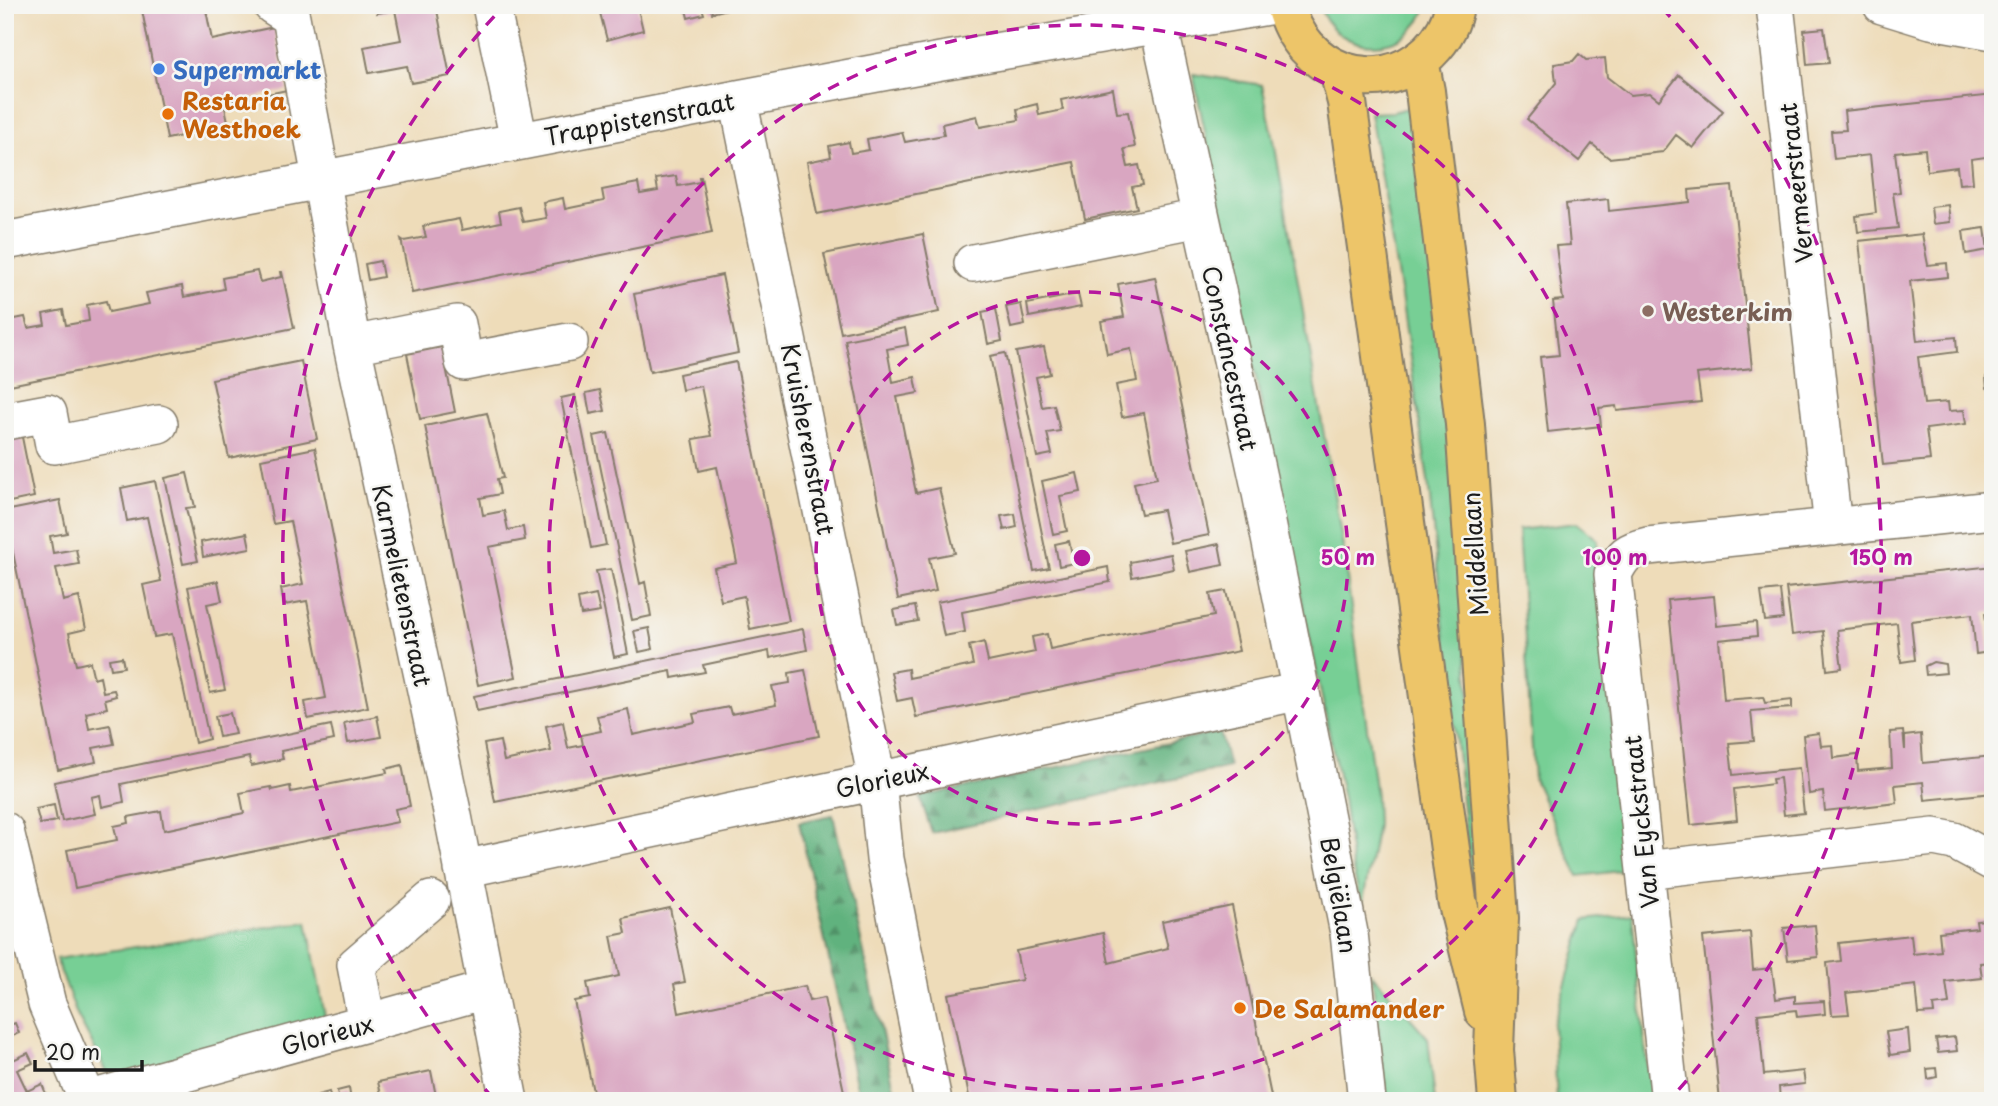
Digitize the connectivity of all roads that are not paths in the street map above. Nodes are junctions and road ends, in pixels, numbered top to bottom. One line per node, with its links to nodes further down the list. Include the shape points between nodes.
1 (272, 5): 14 (street, Karmelietenstraat, via 291,17)
2 (491, 5): 13 (street)
3 (1285, 5): 11 (main road, via 1295,33 1310,52)
4 (1454, 5): 10 (main road, via 1438,43)
5 (1775, 5): 23 (street, Vermeerstraat)
6 (1882, 5): 9 (street)
7 (1254, 7): 8 (street, Trappistenstraat)
8 (1159, 26): 12 (street, Trappistenstraat); 15 (street, Constancestraat)
9 (1993, 31)
10 (1419, 61): 11 (main road, via 1378,76); 34 (main road, Middellaan, via 1465,424 1499,918)
11 (1339, 71): 34 (main road, Middellaan, via 1347,102 1457,900)
12 (738, 99): 13 (street, Trappistenstraat); 25 (street, Kruisherenstraat)
13 (519, 141): 14 (street, Trappistenstraat)
14 (321, 180): 16 (street, Trappistenstraat); 19 (street, Karmelietenstraat)
15 (1200, 218): 17 (street); 24 (street, Constancestraat)
16 (5, 241)
17 (973, 263)
18 (569, 342): 19 (street, via 464,362 457,324)
19 (352, 345): 28 (street, Karmelietenstraat)
20 (5, 421): 21 (street, via 48,413 54,445)
21 (159, 424)
22 (1993, 510): 23 (street)
23 (1833, 527): 29 (street, Van Eyckstraat, via 1648,546 1630,550 1620,560 1613,574)
24 (1301, 691): 25 (street, Glorieux); 38 (street, Belgiëlaan, via 1349,933)
25 (877, 780): 28 (street, Glorieux); 37 (street, Kruisherenstraat, via 885,859)
26 (5, 831): 31 (street)
27 (1993, 862): 29 (street, via 1954,841 1934,837)
28 (463, 869): 32 (street, Karmelietenstraat)
29 (1645, 870): 40 (street, Van Eyckstraat)
30 (431, 900): 33 (street, via 356,965)
31 (20, 958): 35 (street, via 47,1004)
32 (486, 990): 33 (street, Glorieux); 36 (street, Karmelietenstraat)
33 (367, 1023): 35 (street, Glorieux)
34 (1494, 1050): 39 (main road, Middellaan)
35 (87, 1100)
36 (509, 1101)
37 (933, 1101)
38 (1367, 1101)
39 (1498, 1101)
40 (1670, 1101)

